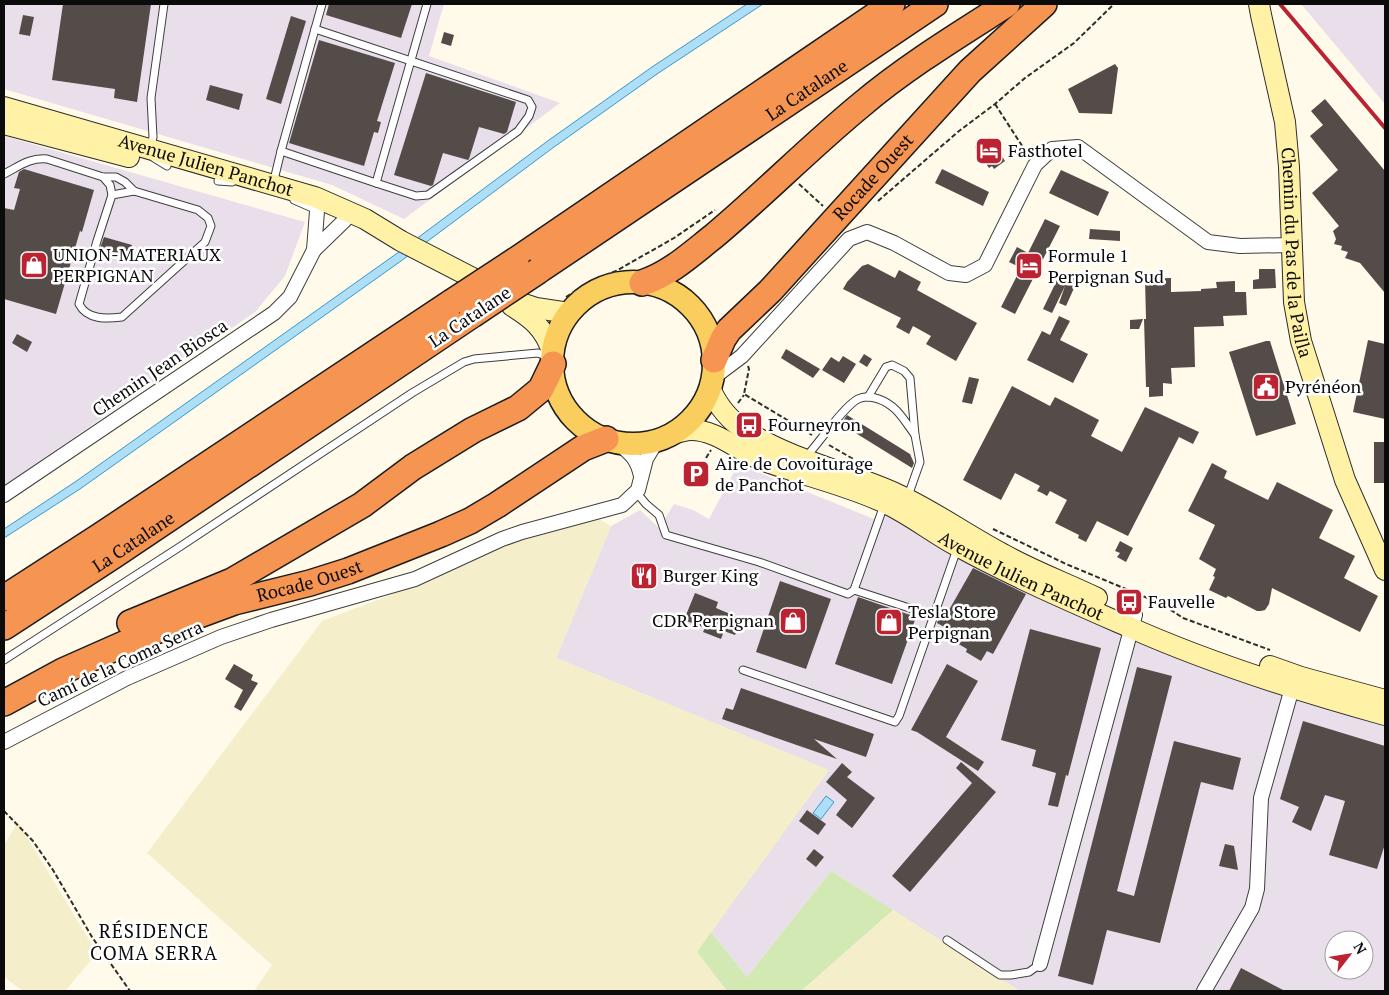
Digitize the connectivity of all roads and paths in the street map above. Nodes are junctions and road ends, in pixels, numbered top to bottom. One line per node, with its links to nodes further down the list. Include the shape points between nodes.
1 (164, 4): 18 (lane, via 151,98 153,137)
2 (322, 4): 10 (lane)
3 (428, 4): 11 (lane)
4 (892, 4): 37 (highway, La Catalane, bridge, via 516,260)
5 (935, 4): 37 (highway, La Catalane, bridge, via 538,271)
6 (1007, 4): 36 (highway, via 862,104 752,203 668,272 656,278)
7 (1044, 4): 40 (highway, Rocade Ouest, via 970,71 770,291 729,330 723,339)
8 (1114, 4): 12 (path, via 1074,43)
9 (1258, 8): 33 (main road, Chemin du Pas de la Pailla, via 1285,122)
10 (315, 30): 11 (lane); 17 (lane)
11 (410, 61): 25 (lane); 25 (lane, via 528,100 532,107 518,131 428,195 416,196)
12 (995, 104): 19 (path); 30 (path)
13 (4, 107): 16 (main road, Avenue Julien Panchot)
14 (4, 114): 16 (lane)
15 (4, 124): 16 (main road, Avenue Julien Panchot)
16 (112, 146): 18 (main road, Avenue Julien Panchot); 20 (main road, Avenue Julien Panchot)
17 (281, 151): 25 (lane); 26 (lane)
18 (149, 152): 20 (lane); 26 (main road, Avenue Julien Panchot)
19 (1035, 165): 33 (street, via 1052,149 1078,146 1208,242 1240,246); 40 (street, via 984,265 966,275 949,273 879,236 867,232 861,234 849,239)
20 (167, 166): 23 (main road, Avenue Julien Panchot)
21 (4, 174): 22 (lane, via 38,158)
22 (103, 177): 27 (lane, via 125,182); 28 (lane, via 110,185)
23 (218, 181): 26 (lane); 32 (main road, Avenue Julien Panchot)
24 (798, 183): 31 (path)
25 (376, 184)
26 (272, 187): 32 (main road, Avenue Julien Panchot)
27 (134, 192): 28 (lane); 28 (lane, via 198,210 208,218 211,226 205,242 198,249 122,317 108,319 82,310 79,304)
28 (112, 195)
29 (720, 206): 36 (path, via 674,238)
30 (872, 206)
31 (824, 208)
32 (335, 212): 34 (street, Chemin Jean Biosca); 34 (street, Chemin Jean Biosca); 35 (main road, Avenue Julien Panchot)
33 (1291, 245): 58 (main road, Chemin du Pas de la Pailla, via 1294,302 1301,341 1345,480)
34 (314, 250): 52 (street, Chemin Jean Biosca, via 290,297 274,313)
35 (431, 257): 38 (main road, Avenue Julien Panchot, via 521,303); 39 (main road, Avenue Julien Panchot, via 528,316 548,339)
36 (634, 274): 38 (main road, via 622,284 585,298); 40 (main road, via 673,293 698,314)
37 (462, 309): 60 (highway, La Catalane); 63 (highway, La Catalane, via 161,524)
38 (570, 312): 39 (main road, via 558,331)
39 (552, 358): 45 (main road, via 557,390 567,410 583,427); 65 (lane, via 538,353 464,362 412,392); 68 (highway, Rocade Ouest, via 540,388 518,408 445,447 308,538 232,581 89,642)
40 (723, 369): 43 (main road, via 688,423); 44 (path, via 749,369 744,394); 49 (main road, Avenue Julien Panchot, via 715,400 728,417)
41 (868, 396): 42 (lane, via 885,401 896,410); 42 (lane, via 886,367 892,365 904,371 910,378); 44 (lane, via 857,399 845,410)
42 (915, 435): 53 (lane, via 920,462)
43 (661, 438): 45 (main road, via 645,442); 49 (main road, Avenue Julien Panchot, via 689,430 706,432 758,458); 50 (street, via 646,459)
44 (821, 440): 48 (path); 49 (lane)
45 (612, 441): 50 (street, via 633,455 638,463); 70 (highway, Rocade Ouest, via 583,448 498,505 441,534 348,571 234,602 142,636 63,671)
46 (711, 446): 47 (path)
47 (706, 458)
48 (862, 463)
49 (798, 465): 51 (main road, Avenue Julien Panchot); 53 (main road, Avenue Julien Panchot, via 875,484)
50 (639, 486): 59 (lane, via 646,504 662,514 666,534 760,562 848,594); 72 (street, Camí de la Coma Serra, via 622,505 502,539 414,579 221,637 127,678)
51 (840, 486): 53 (lane, via 854,480 892,500); 54 (main road, Avenue Julien Panchot)
52 (4, 495)
53 (907, 499): 55 (main road, Avenue Julien Panchot)
54 (885, 503): 55 (lane, via 908,504 932,517); 57 (main road, Avenue Julien Panchot); 59 (lane)
55 (940, 516): 57 (main road, Avenue Julien Panchot)
56 (990, 528): 64 (path, via 1162,604 1183,618)
57 (961, 540): 61 (lane); 62 (main road, Avenue Julien Panchot, via 1006,556)
58 (1385, 570)
59 (854, 590): 61 (lane)
60 (4, 598)
61 (934, 616): 66 (lane, via 900,716 895,722)
62 (1133, 622): 67 (main road, Avenue Julien Panchot, via 1198,641); 75 (street)
63 (4, 626)
64 (1270, 650)
65 (4, 660)
66 (743, 670)
67 (1294, 682): 69 (main road, Avenue Julien Panchot); 71 (main road, Avenue Julien Panchot); 77 (street, via 1261,798 1257,889 1252,908)
68 (4, 684)
69 (1385, 700)
70 (4, 703)
71 (1385, 715)
72 (4, 742)
73 (4, 811): 76 (path, via 33,841 92,937)
74 (947, 940): 75 (lane, via 1000,974 1029,972)
75 (1040, 964)
76 (130, 991)
77 (1204, 991)

